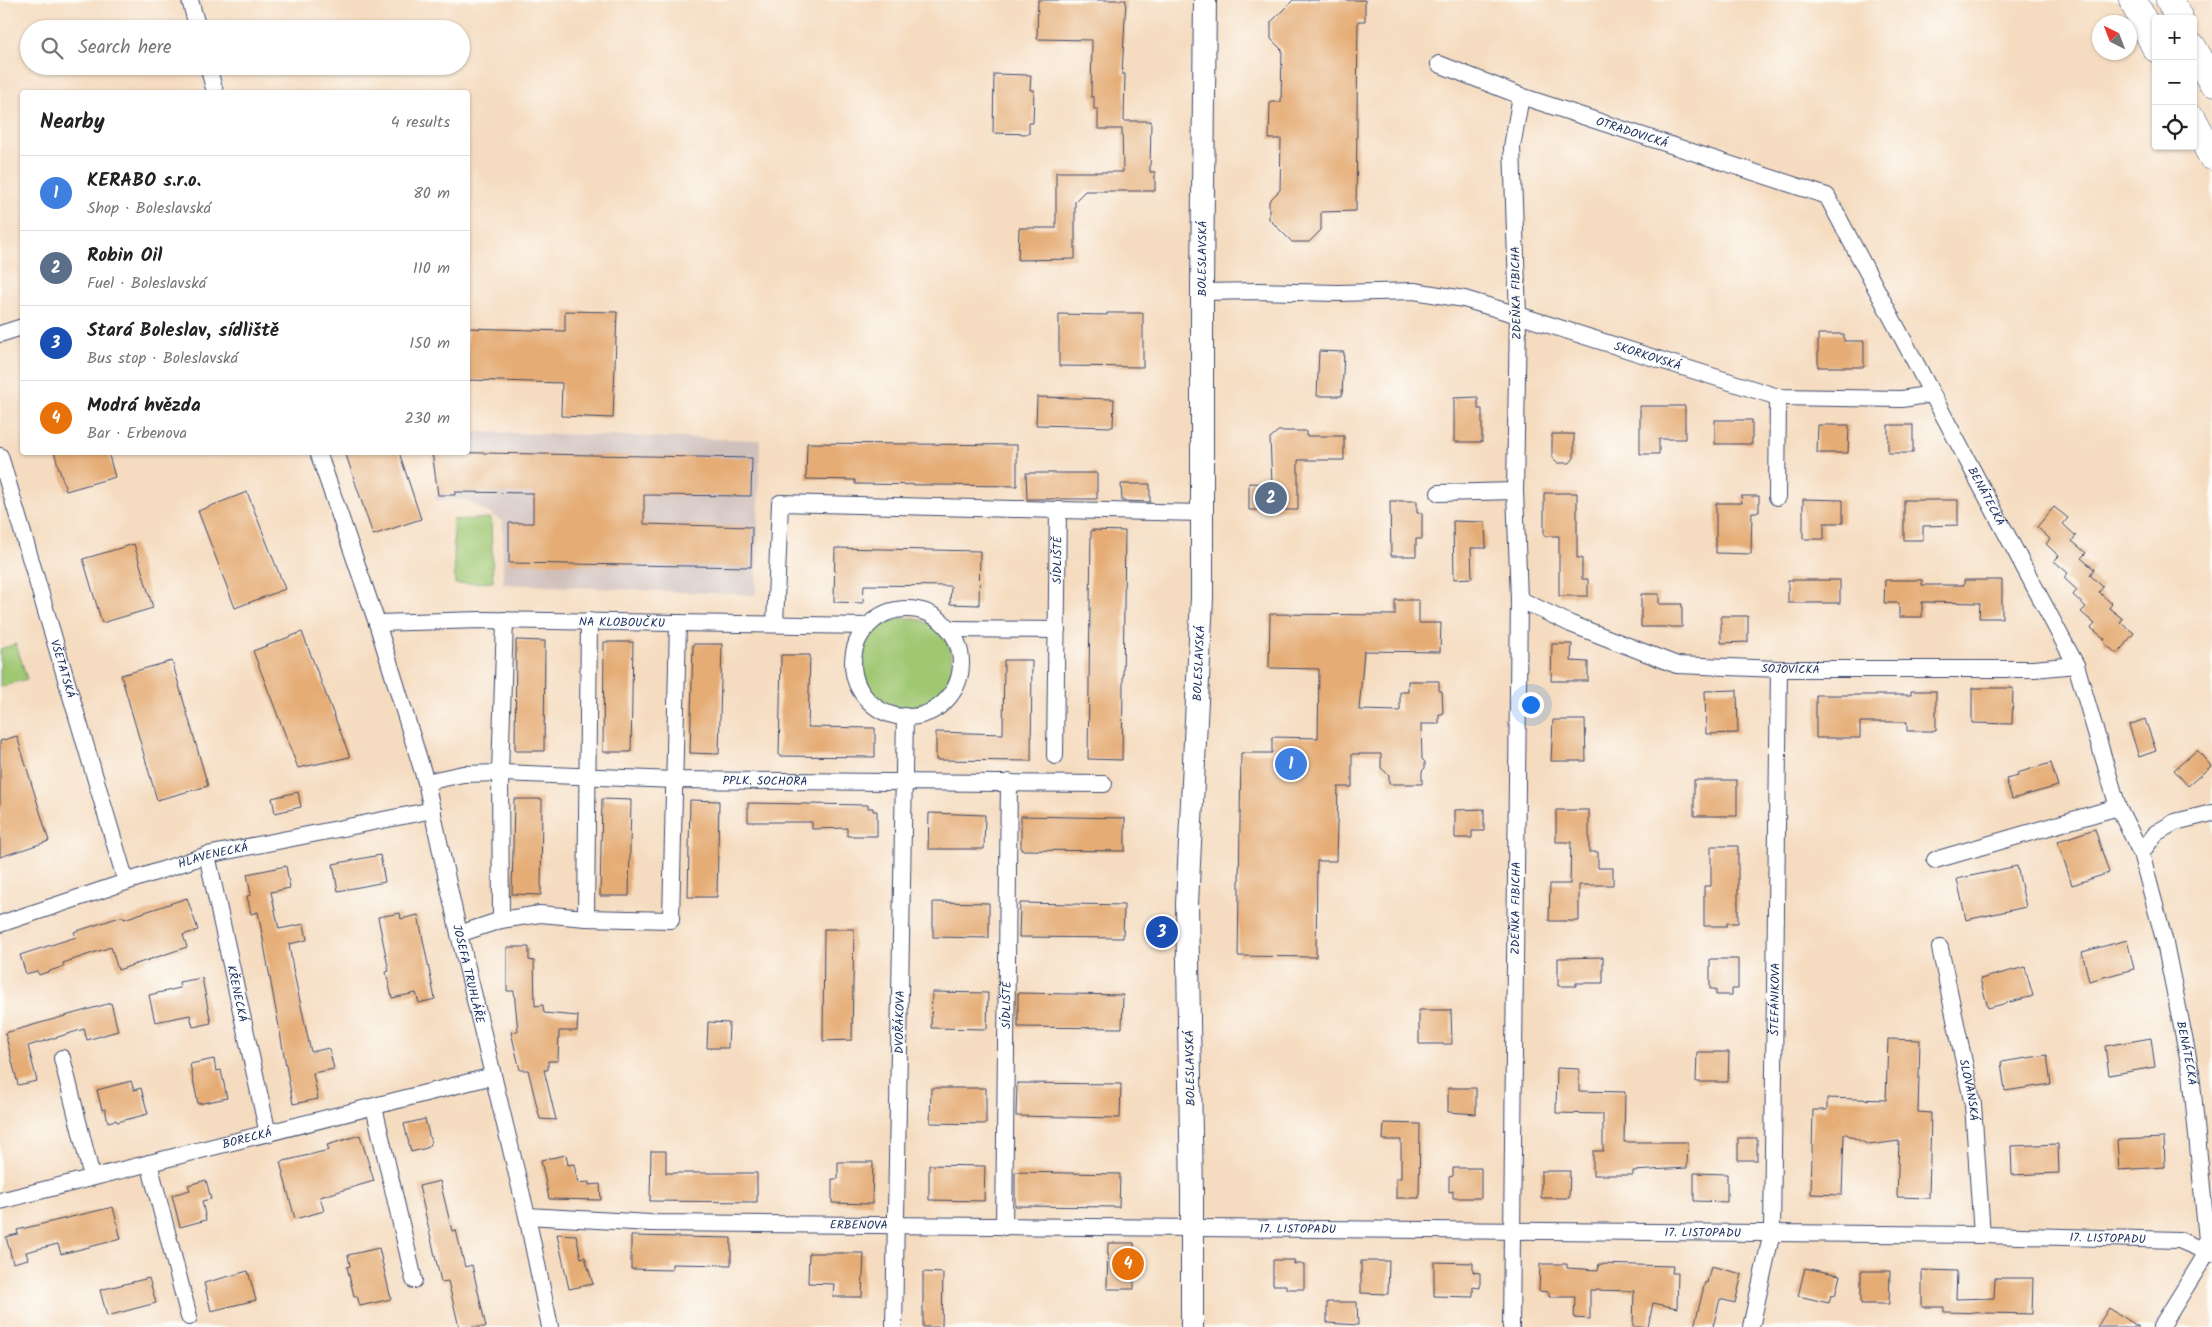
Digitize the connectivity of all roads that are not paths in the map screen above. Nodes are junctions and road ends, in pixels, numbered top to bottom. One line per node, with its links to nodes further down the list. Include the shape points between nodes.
1 (190, 0): 6 (street)
2 (1205, 0): 17 (main road, BOLESLAVSKÁ)
3 (2133, 0): 7 (highway)
4 (2170, 0): 5 (highway)
5 (2176, 15)
6 (196, 20)
7 (2152, 40)
8 (2197, 55): 11 (highway)
9 (1439, 64): 13 (street, OTRADOVICKÁ)
10 (210, 75): 12 (street)
11 (2212, 82)
12 (214, 90)
13 (1520, 96): 16 (street, OTRADOVICKÁ); 18 (street, ZDEŇKA FIBICHA, via 1512,147)
14 (2197, 128): 15 (highway)
15 (2212, 156)
16 (1827, 196): 21 (street, BENÁTECKÁ)
17 (1202, 292): 18 (street, SKORKOVSKÁ, via 1414,291 1464,299); 29 (main road, BOLESLAVSKÁ)
18 (1518, 315): 22 (street, SKORKOVSKÁ); 25 (street, ZDEŇKA FIBICHA)
19 (20, 328): 20 (street)
20 (0, 334)
21 (1932, 394): 22 (street, SKORKOVSKÁ, via 1902,399); 39 (street, BENÁTECKÁ)
22 (1778, 397): 27 (street)
23 (319, 455): 33 (street, JOSEFA TRUHLÁŘE)
24 (0, 456): 56 (street, VŠETATSKÁ)
25 (1515, 491): 26 (street); 30 (street, ZDEŇKA FIBICHA)
26 (1439, 493)
27 (1778, 497)
28 (1058, 510): 29 (street); 35 (street, via 780,504); 38 (street, SÍDLIŠTĚ)
29 (1203, 513): 72 (main road, BOLESLAVSKÁ, via 1201,638 1187,904)
30 (1519, 599): 40 (street, SOJOVICKÁ, via 1571,624 1677,665); 73 (street, ZDEŇKA FIBICHA)
31 (505, 620): 32 (street, NA KLOBOUČKU); 33 (street, NA KLOBOUČKU); 43 (street)
32 (590, 621): 34 (street, NA KLOBOUČKU); 44 (street)
33 (377, 623): 47 (street, JOSEFA TRUHLÁŘE)
34 (678, 623): 35 (street, NA KLOBOUČKU); 45 (street)
35 (775, 624): 36 (street, NA KLOBOUČKU)
36 (868, 626): 37 (street, via 881,616 904,609 926,613); 41 (street, via 861,635 854,656 855,678 866,698 874,705 883,711)
37 (949, 629): 38 (street); 41 (street, via 961,660 955,687 937,708)
38 (1056, 630): 42 (street, SÍDLIŠTĚ)
39 (2076, 665): 40 (street, SOJOVICKÁ); 50 (street, BENÁTECKÁ)
40 (1779, 669): 74 (street, ŠTEFÁNIKOVA)
41 (905, 716): 46 (street, DVOŘÁKOVA)
42 (1055, 756)
43 (500, 773): 44 (street, PPLK. SOCHORA); 47 (street, PPLK. SOCHORA, via 463,774); 58 (street)
44 (588, 775): 45 (street, PPLK. SOCHORA); 57 (street)
45 (674, 780): 46 (street, PPLK. SOCHORA); 57 (street, via 671,920)
46 (903, 781): 48 (street, PPLK. SOCHORA); 70 (street, DVOŘÁKOVA)
47 (426, 782): 51 (street, JOSEFA TRUHLÁŘE)
48 (1009, 782): 49 (street, PPLK. SOCHORA); 71 (street, SÍDLIŠTĚ)
49 (1104, 784)
50 (2118, 807): 53 (street, BENÁTECKÁ); 55 (street)
51 (433, 810): 54 (street, HLAVENECKÁ); 60 (street, JOSEFA TRUHLÁŘE)
52 (2212, 813): 53 (street, via 2175,822 2156,833)
53 (2141, 853): 76 (street, BENÁTECKÁ, via 2165,943 2192,1072)
54 (206, 855): 56 (street, HLAVENECKÁ); 65 (street, KŘENECKÁ)
55 (1936, 860)
56 (126, 882): 59 (street, HLAVENECKÁ)
57 (586, 918): 58 (street, via 540,914)
58 (501, 920): 60 (street)
59 (0, 924)
60 (459, 934): 63 (street, JOSEFA TRUHLÁŘE)
61 (1940, 948): 75 (street, SLOVANSKÁ, via 1973,1104)
62 (62, 1058): 67 (street)
63 (494, 1076): 64 (street, BORECKÁ); 69 (street, JOSEFA TRUHLÁŘE)
64 (374, 1107): 65 (street, BORECKÁ); 77 (street)
65 (268, 1134): 66 (street, BORECKÁ)
66 (149, 1163): 67 (street, BORECKÁ); 78 (street)
67 (92, 1177): 68 (street, BORECKÁ)
68 (0, 1201)
69 (527, 1216): 70 (street, ERBENOVA, via 650,1223); 79 (street, JOSEFA TRUHLÁŘE)
70 (896, 1225): 71 (street, ERBENOVA); 80 (street, DVOŘÁKOVA)
71 (1004, 1227): 72 (street, ERBENOVA)
72 (1192, 1228): 73 (street, 17. LISTOPADU); 81 (main road, BOLESLAVSKÁ)
73 (1511, 1229): 74 (street, 17. LISTOPADU); 82 (street, ZDEŇKA FIBICHA)
74 (1772, 1232): 75 (street, 17. LISTOPADU); 83 (street, ŠTEFÁNIKOVA)
75 (1982, 1234): 76 (street, 17. LISTOPADU, via 2179,1240)
76 (2211, 1251): 84 (street)
77 (414, 1280)
78 (189, 1317)
79 (550, 1327)
80 (894, 1327)
81 (1192, 1327)
82 (1510, 1327)
83 (1751, 1327)
84 (2161, 1327)

